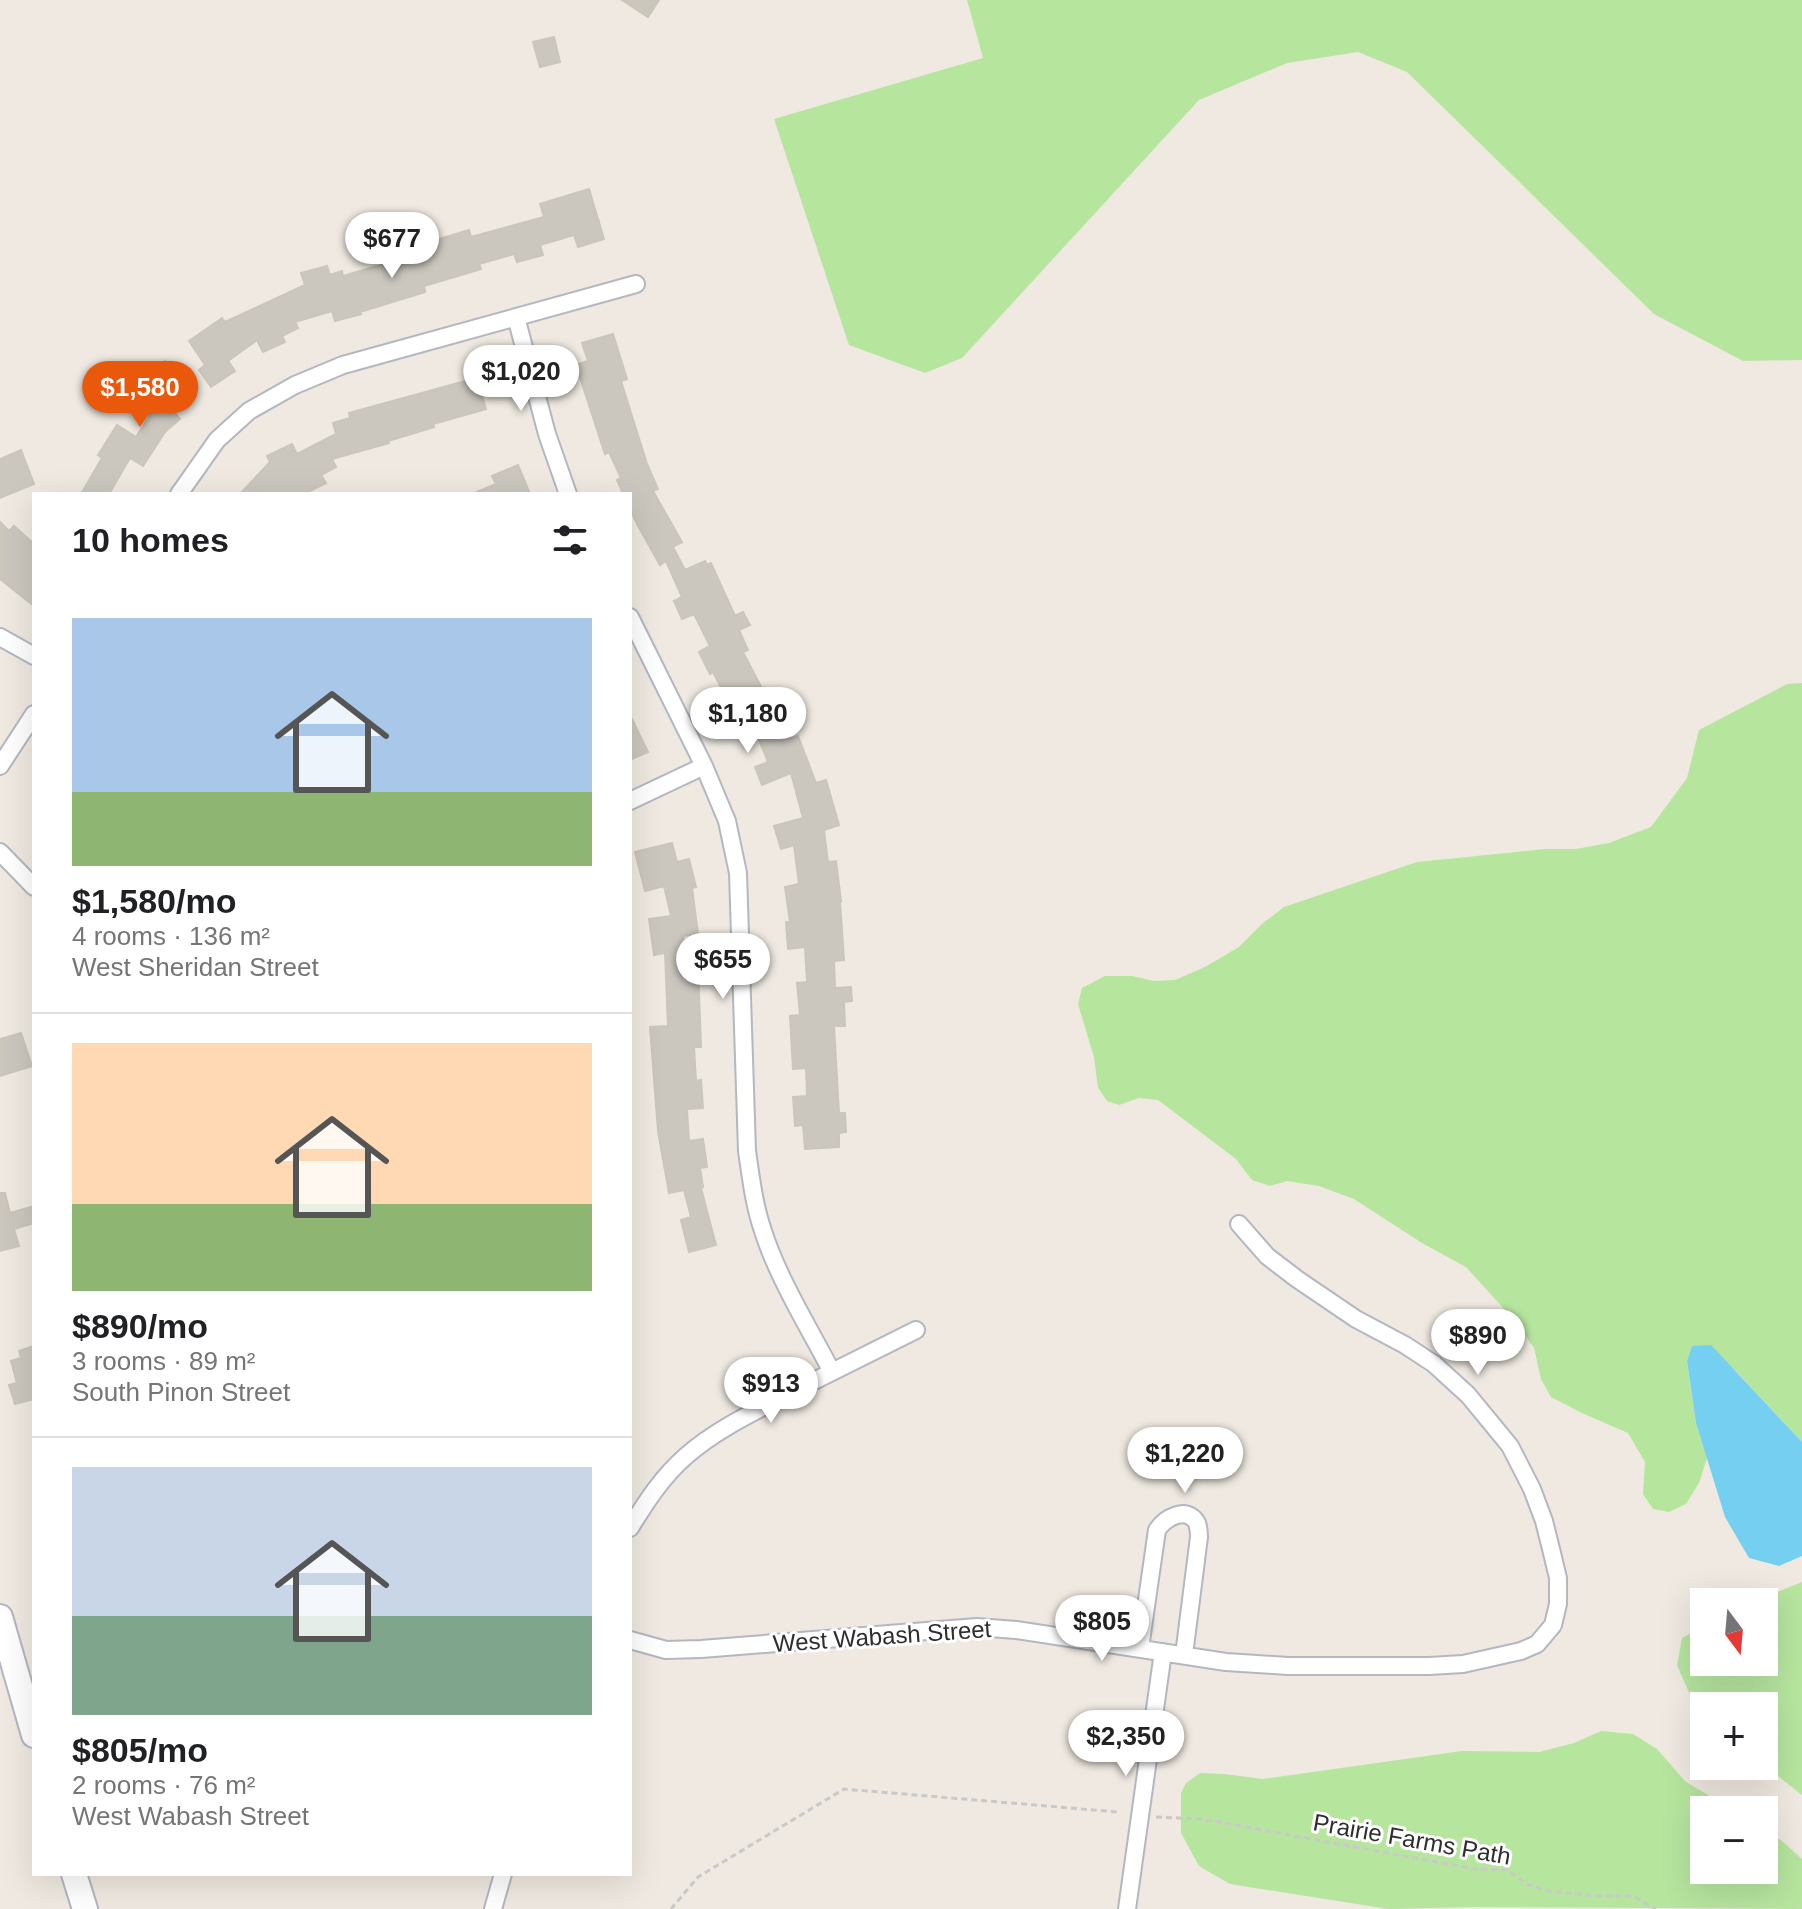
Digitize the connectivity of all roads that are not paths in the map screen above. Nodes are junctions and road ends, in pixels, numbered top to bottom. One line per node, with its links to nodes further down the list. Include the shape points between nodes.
1 (636, 284): 2 (street)
2 (516, 317): 3 (street, via 343,365 295,385 249,411 217,440); 4 (street)
3 (180, 492)
4 (567, 492)
5 (632, 621): 10 (street)
6 (0, 637): 7 (street)
7 (32, 655)
8 (32, 717): 9 (street)
9 (0, 766)
10 (704, 766): 11 (street); 16 (street, via 727,821 738,873 752,1188 778,1269)
11 (632, 800)
12 (0, 852): 13 (street)
13 (32, 885)
14 (1239, 1224): 22 (street, West Wabash Street, via 1297,1279 1434,1364 1468,1395 1510,1446 1536,1500 1558,1578 1558,1604 1553,1625 1537,1644 1463,1664 1288,1666)
15 (916, 1330): 16 (street)
16 (832, 1372): 17 (street, via 696,1448 665,1477)
17 (632, 1525)
18 (2, 1629): 23 (street)
19 (632, 1641): 20 (street, West Wabash Street, via 666,1650 701,1649 977,1627)
20 (1140, 1648): 21 (street, West Wabash Street); 22 (street, via 1157,1530 1172,1516 1182,1515 1198,1525 1199,1537)
21 (1163, 1652): 22 (street, West Wabash Street); 28 (street)
22 (1184, 1655)
23 (32, 1728)
24 (75, 1876): 26 (street)
25 (502, 1876): 27 (street)
26 (85, 1909)
27 (493, 1909)
28 (1127, 1909)

